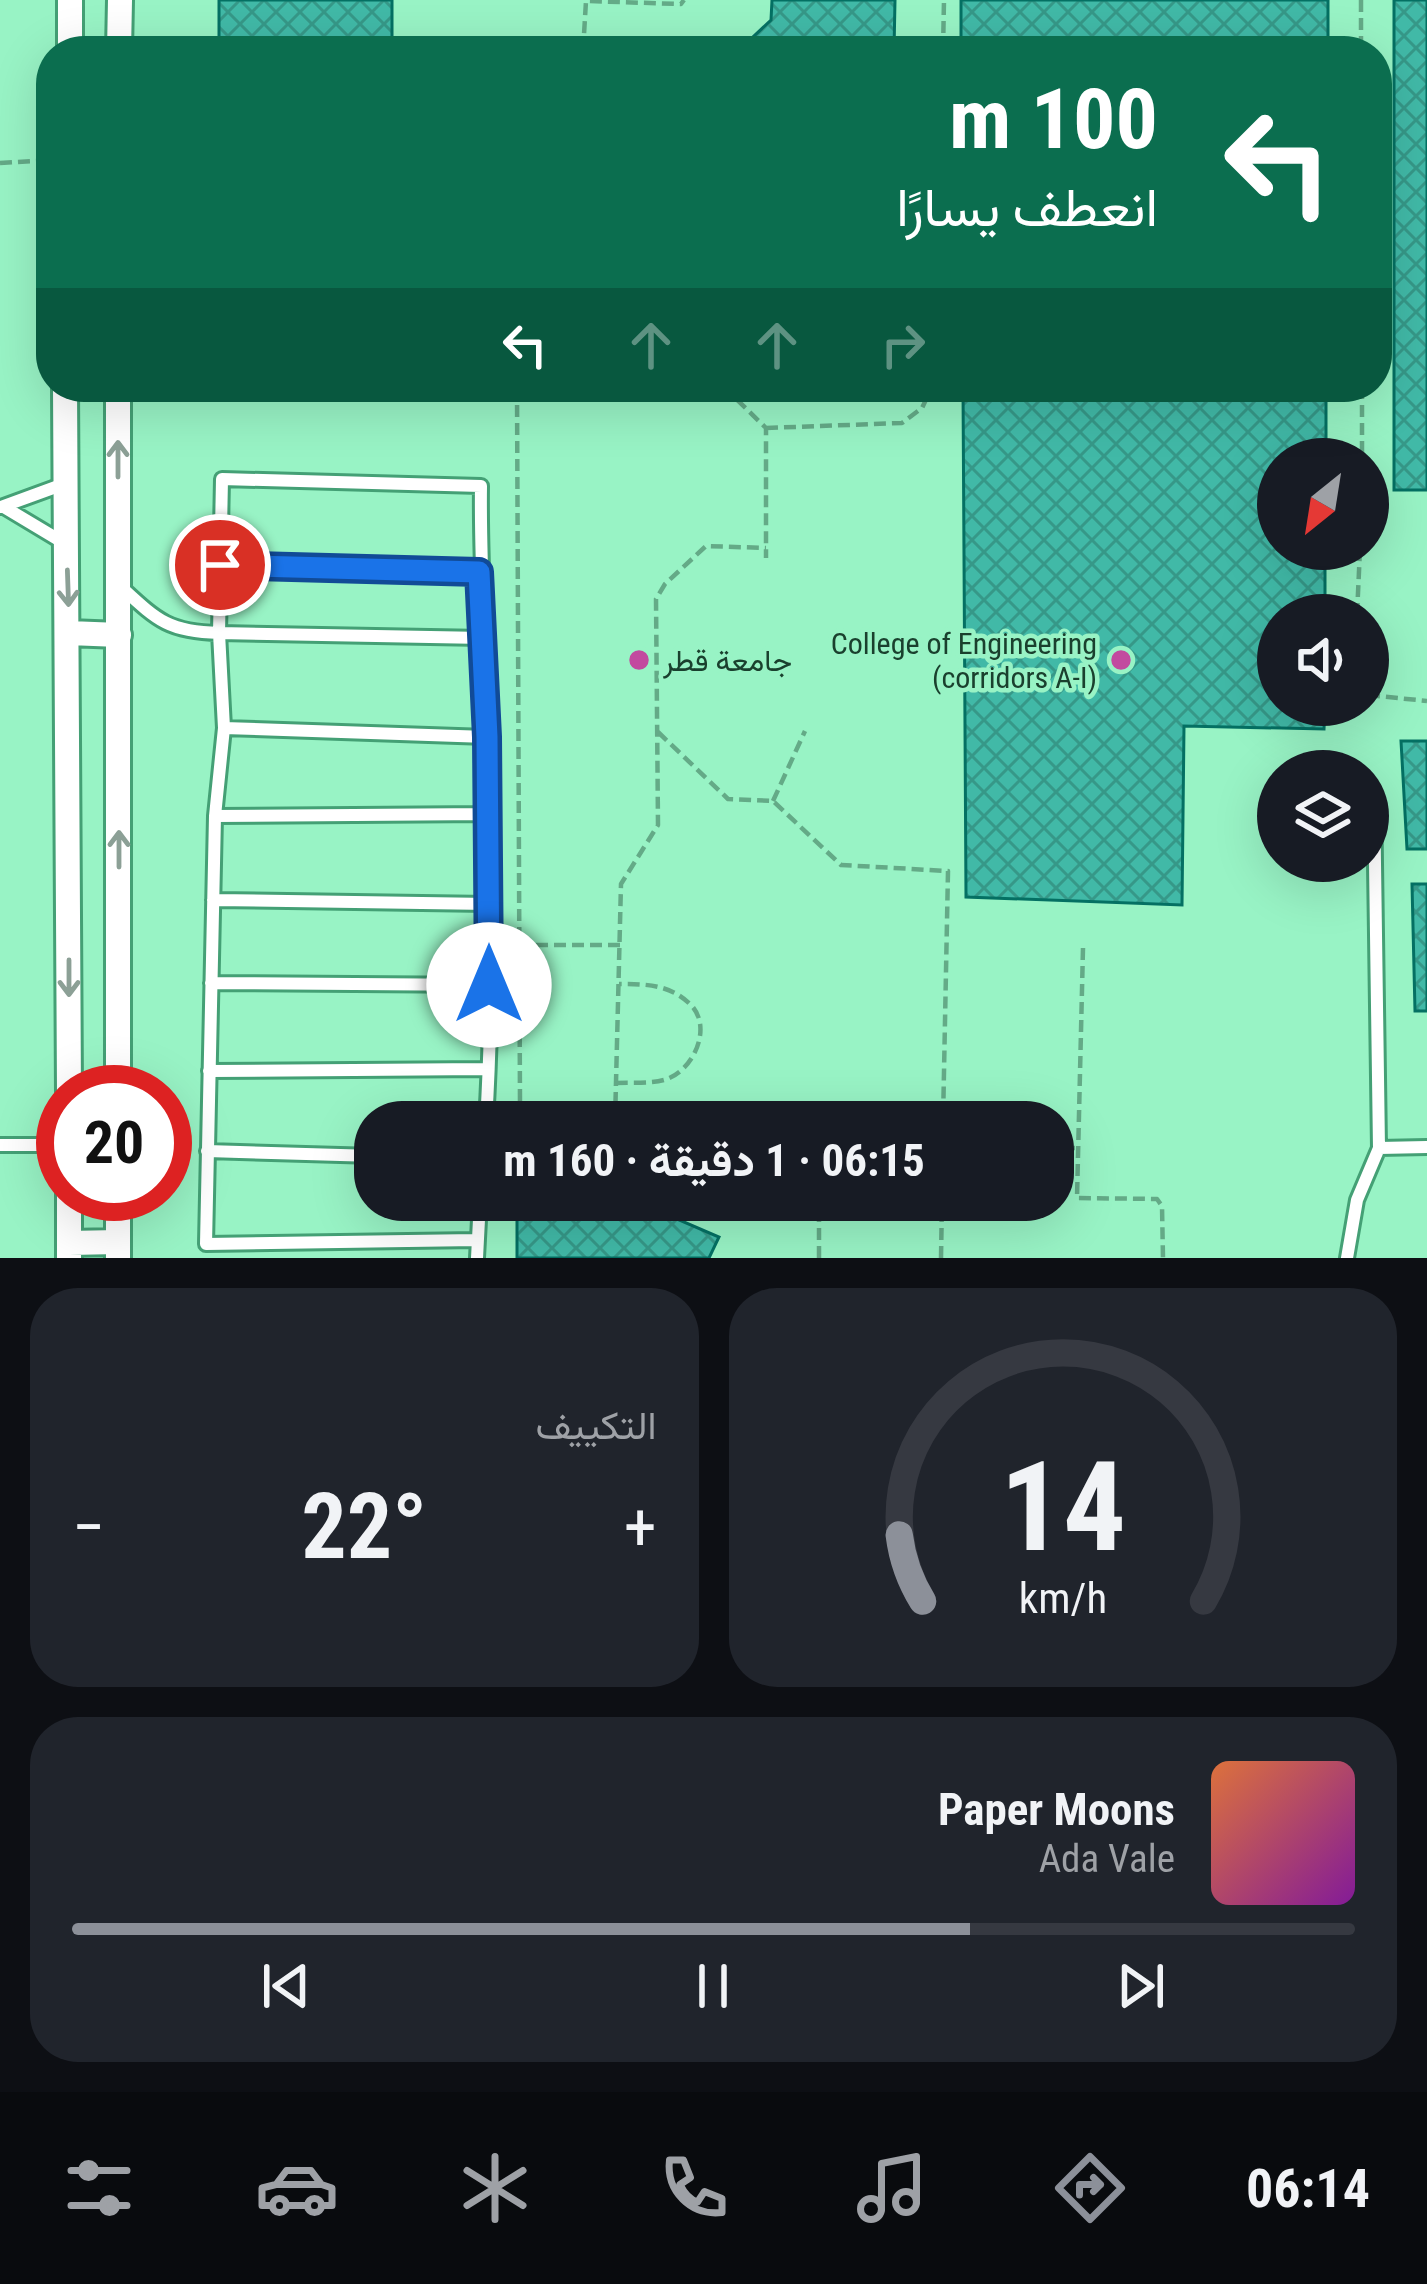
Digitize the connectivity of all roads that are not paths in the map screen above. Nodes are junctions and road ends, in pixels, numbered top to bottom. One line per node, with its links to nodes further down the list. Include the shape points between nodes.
1 (70, 0): 3 (street)
2 (120, 0): 4 (street)
3 (70, 36)
4 (119, 36)
5 (65, 402): 7 (street)
6 (118, 402): 12 (street, one-way to 6)
7 (64, 484): 8 (lane); 9 (street)
8 (2, 507): 9 (lane)
9 (66, 544): 13 (street, one-way to 13)
10 (220, 565): 11 (lane); 11 (lane, via 222,479 481,486); 14 (lane)
11 (479, 572): 16 (lane)
12 (118, 584): 14 (lane, via 181,632); 15 (street)
13 (69, 633): 15 (street); 26 (street, one-way to 26)
14 (219, 633): 16 (lane); 17 (lane)
15 (119, 634): 27 (street, one-way to 15)
16 (484, 638): 18 (lane)
17 (224, 728): 18 (lane); 20 (lane)
18 (487, 737): 19 (lane)
19 (487, 814): 20 (lane); 23 (lane)
20 (215, 816): 22 (lane)
21 (1375, 882): 34 (lane)
22 (213, 900): 23 (lane); 24 (lane)
23 (489, 904): 25 (lane)
24 (211, 983): 25 (lane); 29 (lane)
25 (489, 985): 28 (lane)
26 (69, 1065)
27 (118, 1065)
28 (486, 1069): 29 (lane); 30 (lane)
29 (209, 1071): 35 (lane)
30 (487, 1101)
31 (0, 1145): 32 (lane)
32 (36, 1145)
33 (1427, 1147): 34 (lane)
34 (1379, 1148): 43 (lane, via 1357,1200)
35 (207, 1151): 36 (lane); 41 (lane)
36 (354, 1155)
37 (477, 1221): 38 (lane)
38 (476, 1240): 41 (lane); 42 (lane)
39 (69, 1250): 40 (street)
40 (118, 1250)
41 (205, 1251)
42 (477, 1258)
43 (1347, 1258)

